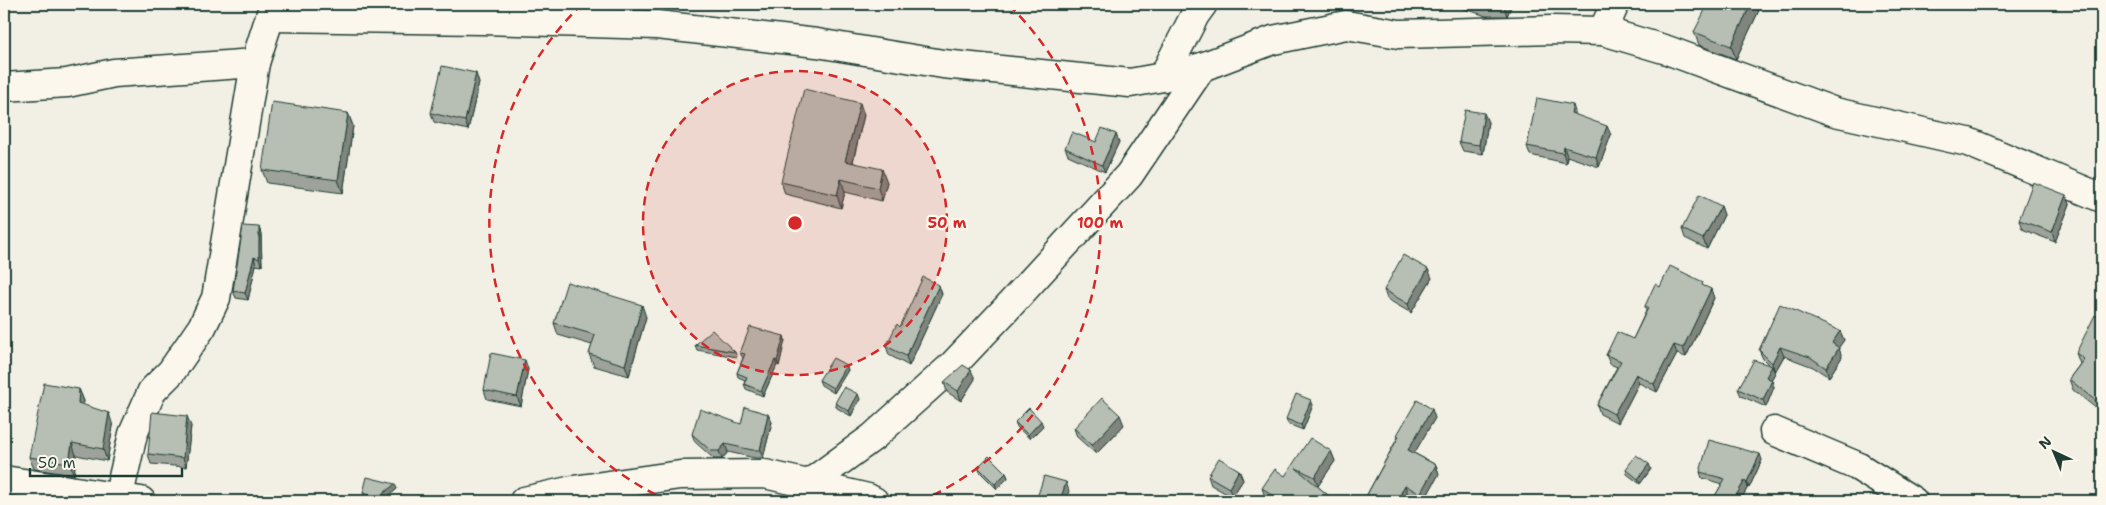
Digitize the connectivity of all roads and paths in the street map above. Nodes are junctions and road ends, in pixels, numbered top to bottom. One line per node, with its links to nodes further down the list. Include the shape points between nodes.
1 (1203, 4): 7 (street)
2 (1615, 4): 4 (street)
3 (272, 10): 5 (street); 7 (street, via 657,25 817,43 943,64 1130,83)
4 (1603, 31): 6 (street, via 1399,34 1346,25 1273,40); 9 (street, via 1667,50 1835,112 1968,142)
5 (255, 64): 8 (street, via 114,73 67,83); 13 (street, via 216,298 202,327 171,372 152,392 133,434)
6 (1202, 67): 7 (street); 12 (street, via 1129,175 1008,308 952,365 873,437)
7 (1163, 77)
8 (4, 87)
9 (2102, 198)
10 (1774, 431): 16 (street, via 1857,466)
11 (4, 480): 13 (street)
12 (810, 483): 14 (street, via 765,474 680,475 573,490); 15 (street)
13 (118, 500)
14 (524, 501)
15 (874, 501)
16 (1913, 501)

